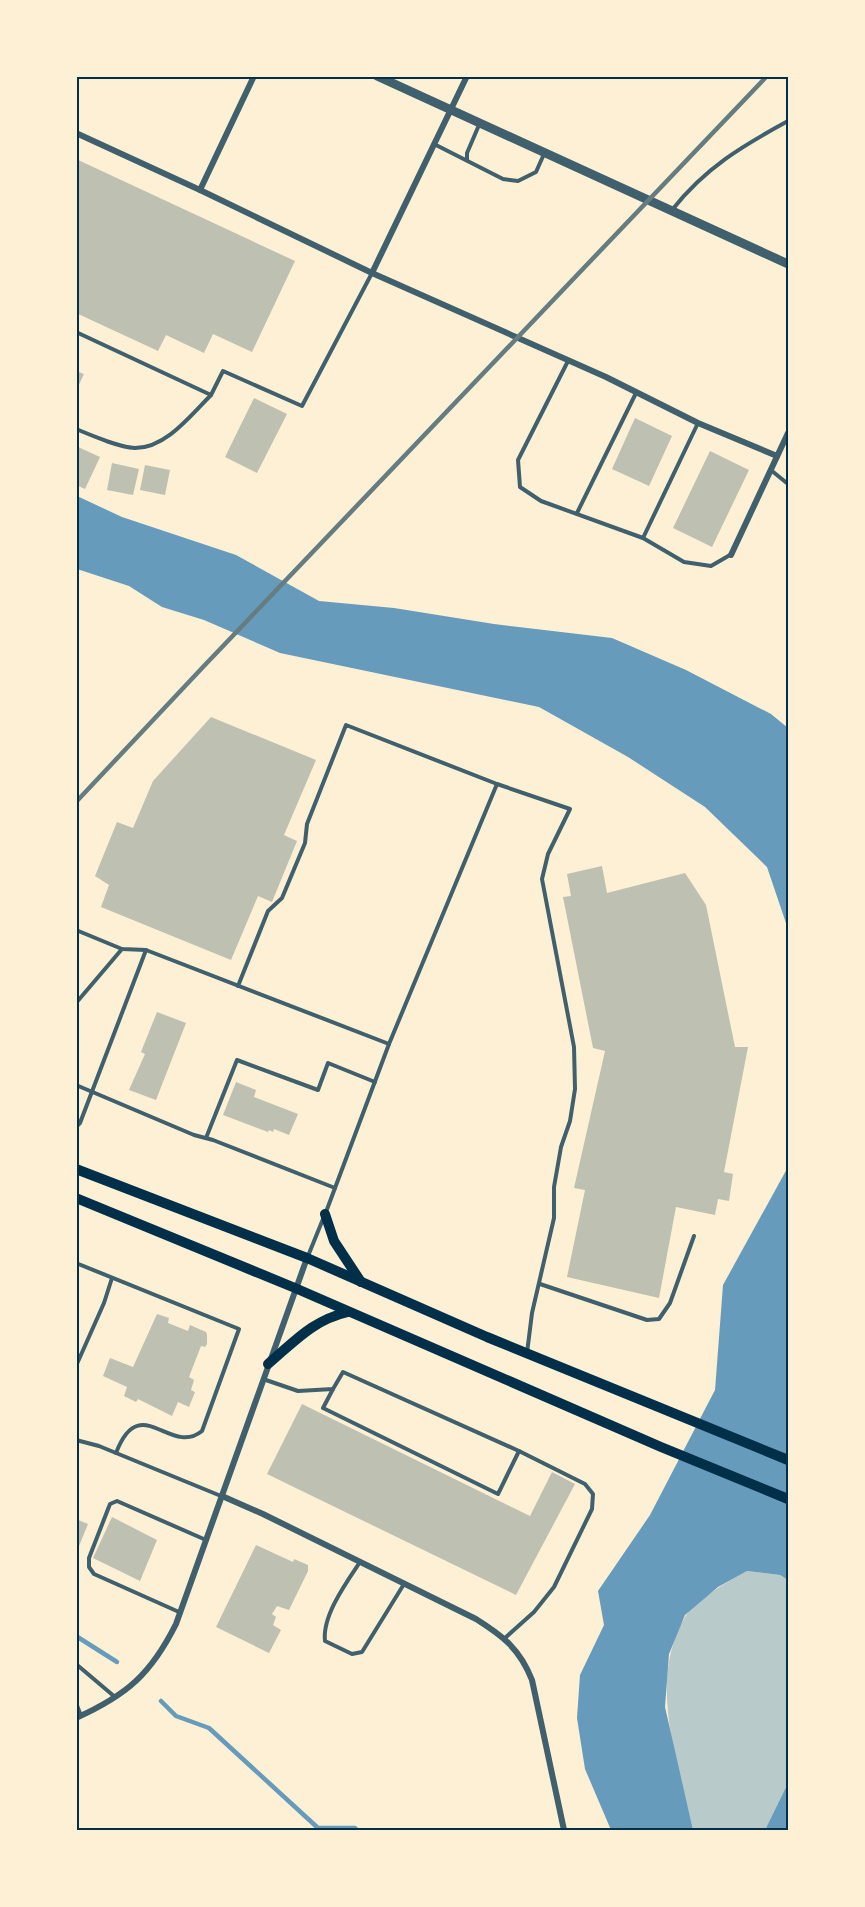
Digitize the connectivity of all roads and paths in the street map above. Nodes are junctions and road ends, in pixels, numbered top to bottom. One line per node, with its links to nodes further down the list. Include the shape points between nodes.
1 (254, 76): 11 (street)
2 (377, 76): 4 (street)
3 (467, 76): 4 (street)
4 (450, 111): 6 (street); 8 (street)
5 (789, 121): 12 (lane, via 707,172)
6 (479, 124): 9 (street); 10 (lane)
7 (76, 133): 11 (street)
8 (434, 144): 10 (lane); 14 (street)
9 (544, 154): 10 (lane, via 536,172 518,181 503,179); 12 (street)
10 (467, 160)
11 (200, 190): 14 (street)
12 (672, 211): 13 (street)
13 (789, 264)
14 (372, 273): 16 (street); 18 (lane, via 302,406 223,371)
15 (76, 332): 18 (lane)
16 (568, 361): 17 (street); 25 (lane, via 518,460 520,487 541,501)
17 (637, 393): 19 (street); 25 (lane)
18 (211, 395): 20 (lane, via 156,444 135,448)
19 (698, 423): 22 (street); 26 (lane)
20 (76, 429)
21 (789, 433): 22 (street)
22 (777, 456): 23 (street)
23 (772, 471): 24 (lane); 27 (street)
24 (789, 484)
25 (577, 513): 26 (lane)
26 (643, 538): 27 (lane, via 684,562 711,566)
27 (731, 555)
28 (496, 784): 32 (lane, via 345,725 307,824 305,843 282,897 268,910); 34 (lane); 49 (lane, via 570,809 548,854 542,879 574,1047 575,1089 561,1147 554,1218)
29 (76, 930): 30 (lane)
30 (122, 949): 31 (lane); 33 (lane)
31 (146, 950): 32 (lane); 37 (lane)
32 (238, 986): 34 (lane)
33 (76, 1003)
34 (389, 1044): 35 (lane)
35 (375, 1082): 39 (lane, via 328,1063 318,1090 237,1060); 41 (lane)
36 (76, 1085): 37 (lane)
37 (93, 1092): 38 (lane); 39 (lane)
38 (76, 1127)
39 (206, 1138): 41 (lane)
40 (76, 1169): 45 (main road)
41 (335, 1188): 43 (lane)
42 (76, 1198): 50 (main road)
43 (325, 1214): 45 (lane); 48 (main road, via 334,1241)
44 (694, 1236): 49 (lane, via 670,1303 659,1319 647,1320)
45 (307, 1258): 48 (main road); 50 (street)
46 (76, 1263): 47 (lane)
47 (112, 1278): 54 (lane); 59 (lane, via 238,1329 202,1431 186,1438 146,1424 135,1426 122,1437)
48 (361, 1282): 52 (main road)
49 (540, 1284): 52 (lane)
50 (295, 1288): 51 (main road); 53 (street)
51 (348, 1312): 53 (main road, via 330,1316 307,1330); 62 (main road)
52 (527, 1353): 60 (main road)
53 (268, 1364): 55 (street)
54 (76, 1366)
55 (263, 1379): 56 (lane, via 298,1391); 61 (street)
56 (333, 1389): 58 (lane, via 343,1372); 58 (lane, via 324,1408 498,1494)
57 (76, 1440): 59 (lane)
58 (519, 1451): 67 (lane, via 585,1484 593,1494 592,1509 554,1587)
59 (117, 1453): 61 (lane)
60 (789, 1460)
61 (222, 1496): 63 (street); 64 (street)
62 (789, 1499)
63 (206, 1540): 66 (street); 66 (lane, via 117,1502 110,1504 89,1558 94,1574)
64 (360, 1562): 65 (street); 65 (lane, via 341,1590 323,1629 325,1641 352,1654 362,1652)
65 (404, 1584): 67 (street, via 476,1619)
66 (180, 1612): 69 (street, via 155,1662)
67 (505, 1638): 72 (street, via 527,1668)
68 (76, 1664): 69 (lane)
69 (115, 1697): 71 (street)
70 (76, 1703): 71 (lane)
71 (79, 1717)
72 (564, 1830)

